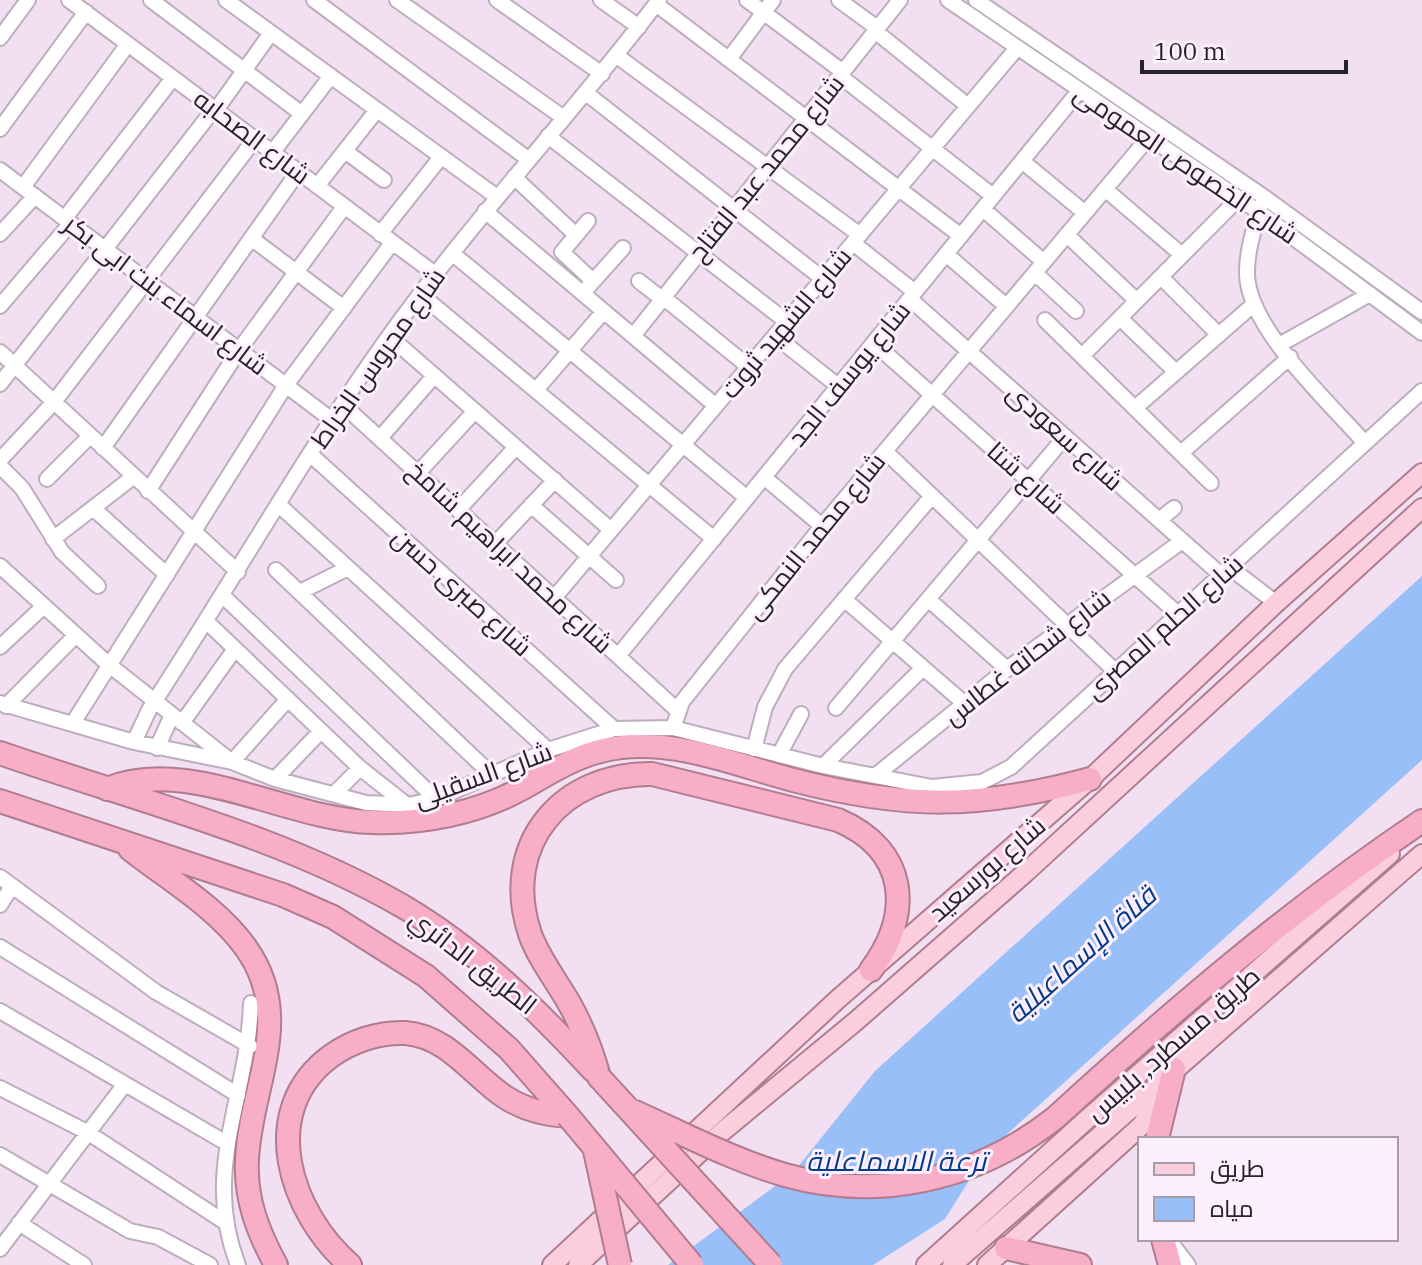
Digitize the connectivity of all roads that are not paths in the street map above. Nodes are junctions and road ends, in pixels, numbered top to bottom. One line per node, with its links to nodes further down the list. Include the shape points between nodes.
1 (28, 0): 20 (street)
2 (69, 0): 16 (street, شارع الصحابه)
3 (151, 0): 25 (street)
4 (226, 0): 19 (street)
5 (314, 0): 46 (street)
6 (397, 0): 36 (street)
7 (497, 0): 26 (street)
8 (601, 0): 17 (street)
9 (747, 0): 15 (street)
10 (839, 0): 18 (street)
11 (900, 0): 18 (street, شارع محمد عبد الفتاح)
12 (948, 0): 22 (street, شارع الخصوص العمومى)
13 (976, 0): 59 (street, شارع الخصوص العمومى)
14 (658, 2): 17 (street, شارع محروس الخراط); 24 (street)
15 (768, 6): 24 (street); 27 (street)
16 (86, 12): 21 (street, شارع الصحابه); 38 (street)
17 (639, 27): 23 (street, شارع محروس الخراط)
18 (876, 30): 27 (street, شارع محمد عبد الفتاح); 32 (street)
19 (271, 33): 25 (street); 28 (street)
20 (0, 38)
21 (128, 44): 29 (street, شارع الصحابه); 56 (street)
22 (1017, 48): 30 (street, شارع الخصوص العمومى); 32 (street, شارع الشهيد ثروت)
23 (617, 56): 26 (street, شارع محروس الخراط); 48 (street, شارع سعودى)
24 (729, 59): 37 (street)
25 (245, 70): 33 (street); 35 (street)
26 (602, 74): 31 (street, شارع محروس الخراط)
27 (841, 74): 37 (street, شارع محمد عبد الفتاح); 42 (street)
28 (331, 76): 34 (street); 35 (street)
29 (173, 78): 33 (street, شارع الصحابه); 67 (street)
30 (1079, 91): 40 (street, شارع الخصوص العمومى); 47 (street, شارع يوسف الجد)
31 (586, 93): 36 (street, شارع محروس الخراط); 62 (street)
32 (968, 106): 42 (street, شارع الشهيد ثروت)
33 (215, 110): 41 (street, شارع الصحابه); 77 (street)
34 (377, 110): 43 (street); 45 (street)
35 (302, 114): 44 (street)
36 (564, 118): 39 (street, شارع محروس الخراط)
37 (806, 118): 48 (street, شارع محمد عبد الفتاح); 54 (street)
38 (0, 129)
39 (548, 136): 46 (street, شارع محروس الخراط); 79 (street)
40 (1149, 137): 55 (street, شارع محمد النمكى); 60 (street, شارع الخصوص العمومى)
41 (255, 139): 44 (street, شارع الصحابه); 87 (street)
42 (932, 149): 54 (street, شارع الشهيد ثروت); 57 (street)
43 (345, 151): 52 (street); 53 (street)
44 (272, 153): 50 (street, شارع الصحابه)
45 (441, 157): 58 (street); 74 (street)
46 (528, 159): 51 (street, شارع محروس الخراط)
47 (1022, 161): 57 (street, شارع يوسف الجد); 66 (street)
48 (768, 165): 62 (street, شارع محمد عبد الفتاح); 75 (street, شارع سعودى)
49 (0, 170): 56 (street, شارع اسماء بنت ابى بكر)
50 (298, 172): 53 (street, شارع الصحابه); 73 (street)
51 (514, 177): 58 (street, شارع محروس الخراط); 70 (street)
52 (384, 180)
53 (317, 186): 61 (street, شارع الصحابه)
54 (899, 188): 72 (street); 75 (street, شارع الشهيد ثروت)
55 (1105, 189): 66 (street, شارع محمد النمكى); 81 (street)
56 (29, 192): 67 (street, شارع اسماء بنت ابى بكر); 69 (street)
57 (993, 196): 63 (street, شارع يوسف الجد)
58 (497, 197): 64 (street, شارع محروس الخراط)
59 (1264, 197): 65 (street); 102 (street, شارع الخصوص العمومى)
60 (1239, 198): 65 (street, شارع الخصوص العمومى); 81 (street)
61 (344, 207): 74 (street, شارع الصحابه); 83 (street)
62 (733, 209): 79 (street, شارع محمد عبد الفتاح); 86 (street)
63 (983, 209): 72 (street, شارع يوسف الجد); 82 (street)
64 (485, 211): 78 (street, شارع محروس الخراط); 90 (street)
65 (1259, 212): 92 (street, شارع الخصوص العمومى); 96 (street, via 1247,273)
66 (1085, 213): 71 (street, شارع محمد النمكى)
67 (68, 221): 77 (street, شارع اسماء بنت ابى بكر); 97 (street)
68 (588, 221): 70 (street)
69 (0, 234)
70 (576, 235): 88 (street, via 562,253)
71 (1067, 235): 82 (street, شارع محمد النمكى); 95 (street)
72 (961, 236): 80 (street, شارع يوسف الجد)
73 (251, 238): 83 (street); 103 (street)
74 (386, 238): 84 (street, شارع الصحابه); 99 (street)
75 (857, 239): 86 (street, شارع الشهيد ثروت); 93 (street, شارع سعودى)
76 (623, 248): 88 (street)
77 (106, 250): 87 (street, شارع اسماء بنت ابى بكر); 120 (street)
78 (452, 253): 84 (street, شارع محروس الخراط); 115 (street)
79 (698, 253): 94 (street, شارع محمد عبد الفتاح); 106 (street)
80 (946, 254): 93 (street, شارع يوسف الجد); 98 (street)
81 (1182, 255): 85 (street)
82 (1039, 267): 98 (street, شارع محمد النمكى); 101 (street)
83 (296, 272): 99 (street); 114 (street)
84 (435, 274): 91 (street, شارع محروس الخراط)
85 (1161, 277): 95 (street); 108 (street)
86 (823, 279): 106 (street, شارع الشهيد ثروت)
87 (147, 280): 103 (street, شارع اسماء بنت ابى بكر); 130 (street)
88 (593, 281): 90 (street)
89 (639, 281): 94 (street)
90 (582, 293): 100 (street)
91 (420, 294): 109 (street, شارع محروس الخراط); 127 (street)
92 (1370, 294): 107 (street, شارع الخصوص العمومى); 113 (street)
93 (912, 295): 112 (street, شارع يوسف الجد); 116 (street, شارع سعودى)
94 (663, 298): 110 (street, شارع محمد عبد الفتاح); 121 (street)
95 (1137, 301): 104 (street)
96 (1253, 305): 108 (street); 113 (street)
97 (0, 306)
98 (1006, 306): 116 (street, شارع محمد النمكى)
99 (344, 308): 125 (street)
100 (604, 311): 110 (street); 115 (street)
101 (1076, 311)
102 (1422, 312)
103 (195, 316): 114 (street, شارع اسماء بنت ابى بكر); 142 (street)
104 (1120, 318): 118 (street); 122 (street)
105 (1045, 320): 118 (street)
106 (787, 322): 111 (street, شارع الشهيد ثروت)
107 (1422, 333)
108 (1219, 335): 122 (street)
109 (389, 336): 123 (street); 131 (street, شارع محروس الخراط)
110 (633, 336): 132 (street)
111 (775, 336): 121 (street, شارع الشهيد ثروت); 126 (street)
112 (874, 343): 126 (street, شارع يوسف الجد); 129 (street, شارع شتا)
113 (1279, 345): 119 (street)
114 (239, 350): 125 (street, شارع اسماء بنت ابى بكر); 157 (street)
115 (569, 351): 127 (street); 140 (street)
116 (969, 351): 129 (street, شارع محمد النمكى); 137 (street, شارع سعودى)
117 (0, 352): 120 (street)
118 (1082, 356): 133 (street)
119 (1290, 357): 139 (street); 144 (street)
120 (16, 367): 124 (street); 130 (street)
121 (749, 367): 132 (street, شارع الشهيد ثروت)
122 (1176, 372): 133 (street)
123 (434, 376): 134 (street); 138 (street)
124 (0, 384)
125 (286, 385): 135 (street, شارع اسماء بنت ابى بكر); 169 (street)
126 (838, 386): 151 (street, شارع يوسف الجد)
127 (536, 390): 156 (street)
128 (1422, 391): 139 (street, شارع الحلم المصرى)
129 (932, 395): 143 (street, شارع محمد النمكى); 154 (street, شارع شتا)
130 (54, 402): 136 (street); 146 (street)
131 (342, 404): 135 (street, شارع محروس الخراط); 138 (street, شارع محمد ابراهيم شامخ)
132 (716, 406): 140 (street, شارع الشهيد ثروت)
133 (1135, 408): 144 (street)
134 (475, 411): 141 (street); 148 (street)
135 (332, 420): 145 (street, شارع محروس الخراط)
136 (90, 436): 142 (street); 152 (street)
137 (1065, 437): 154 (street); 166 (street, شارع سعودى)
138 (380, 438): 148 (street, شارع محمد ابراهيم شامخ)
139 (1365, 443): 178 (street, شارع الحلم المصرى)
140 (683, 445): 156 (street, شارع الشهيد ثروت); 159 (street)
141 (516, 447): 153 (street); 165 (street)
142 (103, 448): 150 (street)
143 (885, 451): 158 (street); 167 (street, شارع محمد النمكى)
144 (1181, 453): 155 (street)
145 (310, 454): 160 (street, شارع محروس الخراط); 214 (street, شارع صبرى حسن)
146 (0, 460)
147 (0, 466): 170 (street, via 22,488)
148 (418, 473): 165 (street, شارع محمد ابراهيم شامخ)
149 (1422, 473): 190 (main road, شارع بورسعيد)
150 (133, 477): 157 (street); 162 (street)
151 (764, 477): 159 (street, شارع يوسف الجد); 167 (street)
152 (47, 479)
153 (555, 480): 161 (street); 168 (street)
154 (1028, 480): 172 (street); 182 (street, شارع شتا)
155 (1211, 483)
156 (649, 485): 168 (street, شارع الشهيد ثروت); 171 (street)
157 (148, 491): 169 (street)
158 (932, 496): 172 (street); 188 (street)
159 (747, 498): 171 (street, شارع يوسف الجد)
160 (279, 505): 176 (street); 180 (street, شارع محروس الخراط)
161 (531, 505): 174 (street); 175 (street)
162 (93, 508): 170 (street); 181 (street)
163 (1174, 508): 166 (street)
164 (1422, 508): 245 (main road, شارع بورسعيد, via 1025,873)
165 (458, 510): 174 (street, شارع محمد ابراهيم شامخ)
166 (1159, 520): 173 (street, شارع سعودى)
167 (822, 526): 209 (street, شارع محمد النمكى)
168 (611, 530): 175 (street, شارع الشهيد ثروت)
169 (193, 534): 180 (street); 181 (street)
170 (53, 539): 184 (street)
171 (714, 539): 199 (street, شارع يوسف الجد)
172 (978, 540): 189 (street); 194 (street)
173 (1182, 541): 178 (street, شارع سعودى); 182 (street, شارع شحاته غطاس)
174 (495, 544): 187 (street, شارع محمد ابراهيم شامخ)
175 (589, 556): 183 (street); 187 (street, شارع الشهيد ثروت)
176 (348, 568): 185 (street); 219 (street)
177 (276, 570): 185 (street)
178 (1225, 571): 190 (street, شارع سعودى); 192 (street, شارع الحلم المصرى)
179 (2, 572): 191 (street)
180 (238, 572): 186 (street, شارع محروس الخراط)
181 (167, 575): 200 (street)
182 (1135, 575): 192 (street, شارع شتا); 194 (street, شارع شحاته غطاس)
183 (616, 580)
184 (98, 586)
185 (300, 592): 225 (street)
186 (223, 596): 193 (street, شارع محروس الخراط); 231 (street)
187 (554, 598): 199 (street, شارع محمد ابراهيم شامخ)
188 (844, 599): 196 (street); 218 (street, via 777,681)
189 (928, 599): 196 (street); 202 (street)
190 (1276, 603): 228 (main road, شارع بورسعيد)
191 (44, 606): 195 (street); 197 (street)
192 (1178, 614): 203 (street, شارع الحلم المصرى)
193 (207, 622): 198 (street); 205 (street, شارع محروس الخراط)
194 (1067, 625): 202 (street, شارع شحاته غطاس); 203 (street)
195 (76, 635): 200 (street); 207 (street)
196 (892, 641): 201 (street); 208 (street)
197 (0, 647)
198 (235, 649): 204 (street); 211 (street)
199 (618, 656): 209 (street, شارع محمد ابراهيم شامخ)
200 (108, 664): 205 (street); 212 (street)
201 (923, 668): 206 (street); 223 (street)
202 (1007, 669): 206 (street, شارع شحاته غطاس)
203 (1115, 671): 226 (street, شارع الحلم المصرى, via 997,776 948,788)
204 (288, 699): 215 (street); 222 (street)
205 (155, 702): 211 (street); 216 (street, شارع محروس الخراط)
206 (965, 704): 226 (street, شارع شحاته غطاس)
207 (3, 705): 212 (street, شارع السقيلى)
208 (836, 708)
209 (677, 710): 213 (street, شارع محمد النمكى)
210 (801, 714): 221 (street)
211 (177, 719): 217 (street); 222 (street)
212 (73, 723): 216 (street, شارع السقيلى)
213 (673, 728): 214 (street, شارع السقيلى); 218 (street, شارع السقيلى)
214 (614, 729): 219 (street, شارع السقيلى)
215 (321, 731): 224 (street); 227 (street)
216 (134, 742): 217 (street, شارع السقيلى)
217 (157, 748): 222 (street, شارع السقيلى)
218 (754, 749): 221 (street, شارع السقيلى)
219 (548, 750): 225 (street, شارع السقيلى)
220 (0, 753): 229 (highway, الطريق الدائري)
221 (779, 755): 223 (street, شارع السقيلى)
222 (232, 762): 227 (street, شارع السقيلى)
223 (823, 766): 226 (street, شارع السقيلى)
224 (360, 768): 230 (street); 233 (street)
225 (491, 774): 231 (street, شارع السقيلى)
226 (875, 776)
227 (275, 779): 230 (street, شارع السقيلى)
228 (1090, 779): 229 (highway, via 1000,799 894,802 683,750 641,746 579,757 466,811 397,822 324,817 184,781 139,779); 240 (main road, شارع بورسعيد)
229 (107, 789): 247 (highway, الطريق الدائري, via 285,850 406,908 513,988)
230 (334, 794): 233 (street, شارع السقيلى, via 366,803)
231 (436, 799): 233 (street, شارع السقيلى)
232 (0, 801): 235 (highway, الطريق الدائري)
233 (408, 805)
234 (1422, 823): 252 (highway, bridge, via 1378,850 1173,1010 1055,1118 1019,1144 969,1168 915,1182 826,1184 783,1174); 276 (main road, طريق مسطرد, بلبيس)
235 (116, 838): 253 (highway, الطريق الدائري, via 283,895 381,944 509,1049); 269 (highway, via 230,929 261,974 270,1004 271,1036 249,1141 247,1180 257,1227)
236 (1422, 854): 246 (main road, طريق مسطرد, بلبيس)
237 (6, 882): 238 (street); 243 (street, via 156,992)
238 (0, 905)
239 (0, 947): 251 (street)
240 (871, 970): 244 (main road, شارع بورسعيد); 247 (highway, via 894,934 898,897 887,861 861,832 838,820 652,774 596,782 547,816 528,855 524,899 533,943 579,1021)
241 (251, 1003): 243 (street)
242 (0, 1011): 248 (street)
243 (250, 1046): 251 (street)
244 (788, 1047): 245 (main road); 271 (main road, شارع بورسعيد)
245 (803, 1064): 272 (main road, شارع بورسعيد)
246 (1174, 1069): 249 (main road, طريق مسطرد, بلبيس); 255 (highway)
247 (599, 1077): 252 (highway, الطريق الدائري, bridge)
248 (125, 1084): 254 (street); 256 (street)
249 (1157, 1085): 264 (main road, via 1142,1125); 277 (main road, طريق مسطرد, بلبيس)
250 (0, 1088): 254 (street)
251 (238, 1095): 256 (street)
252 (633, 1111): 275 (highway, الطريق الدائري, bridge)
253 (568, 1116): 257 (highway, الطريق الدائري, bridge); 270 (highway, via 545,1115 517,1104 424,1036 379,1035 339,1051 317,1068 294,1099 288,1146 306,1212)
254 (87, 1132): 259 (street); 260 (street)
255 (1157, 1137)
256 (228, 1144): 260 (street, via 221,1189)
257 (594, 1146): 273 (highway, bridge); 274 (highway, الطريق الدائري, bridge)
258 (0, 1155): 259 (street)
259 (49, 1183): 261 (street); 267 (street, via 130,1231 158,1237)
260 (223, 1221): 268 (street)
261 (11, 1226): 265 (street); 266 (street)
262 (1165, 1241): 280 (highway)
263 (1167, 1241): 281 (street)
264 (1006, 1248): 278 (main road); 279 (highway)
265 (0, 1249)
266 (84, 1265)
267 (210, 1265)
268 (238, 1265)
269 (276, 1265)
270 (350, 1265)
271 (552, 1265)
272 (578, 1265)
273 (620, 1265)
274 (692, 1265)
275 (771, 1265)
276 (926, 1265)
277 (952, 1265)
278 (987, 1265)
279 (1080, 1265)
280 (1170, 1265)
281 (1188, 1265)

